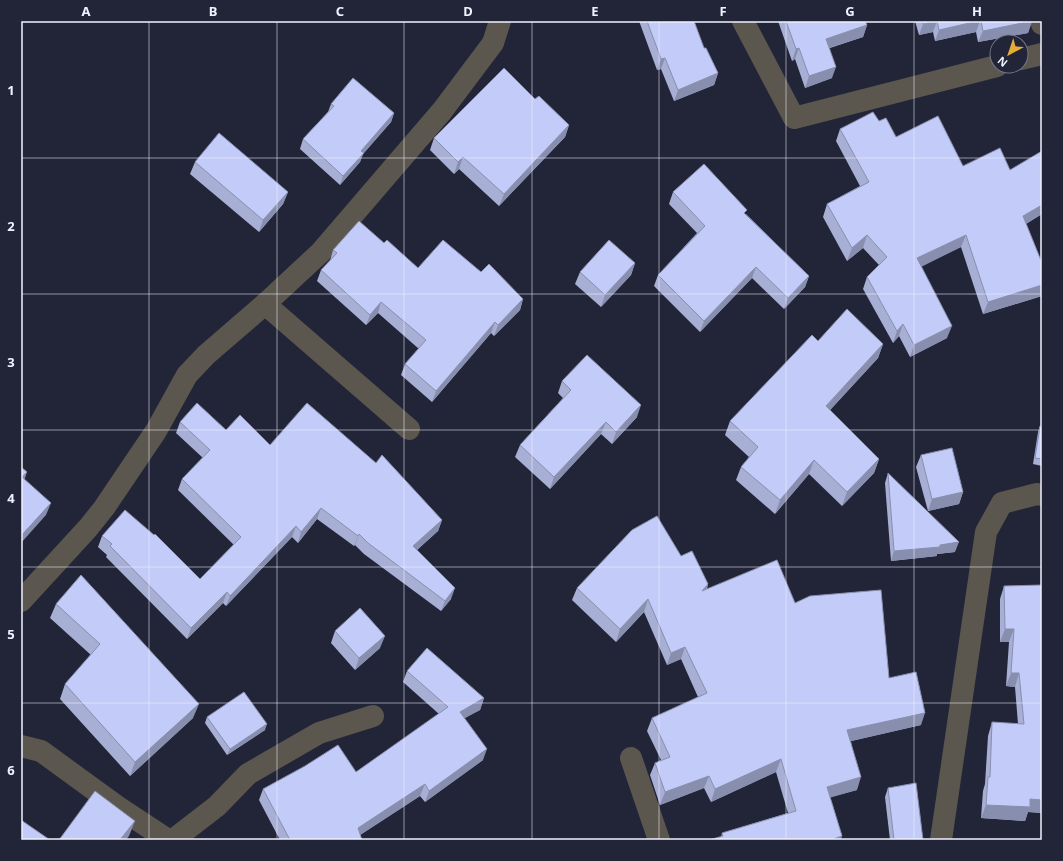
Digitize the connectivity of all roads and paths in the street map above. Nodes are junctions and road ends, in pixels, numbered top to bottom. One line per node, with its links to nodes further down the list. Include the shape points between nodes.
1 (500, 21): 8 (street, via 493,43 442,111 321,252)
2 (743, 21): 7 (street, via 794,118)
3 (1041, 21): 4 (street)
4 (1042, 24)
5 (1042, 54): 6 (street)
6 (1029, 57)
7 (989, 68)
8 (265, 304): 9 (street); 11 (street, via 206,355 187,375 156,431 104,508)
9 (409, 429)
10 (1042, 495): 18 (street, via 1002,503 986,532)
11 (21, 601)
12 (373, 716): 16 (street, via 319,733 248,774 217,806)
13 (21, 746): 15 (street, via 41,751)
14 (631, 758): 17 (street)
15 (168, 840)
16 (173, 840)
17 (659, 840)
18 (941, 840)

